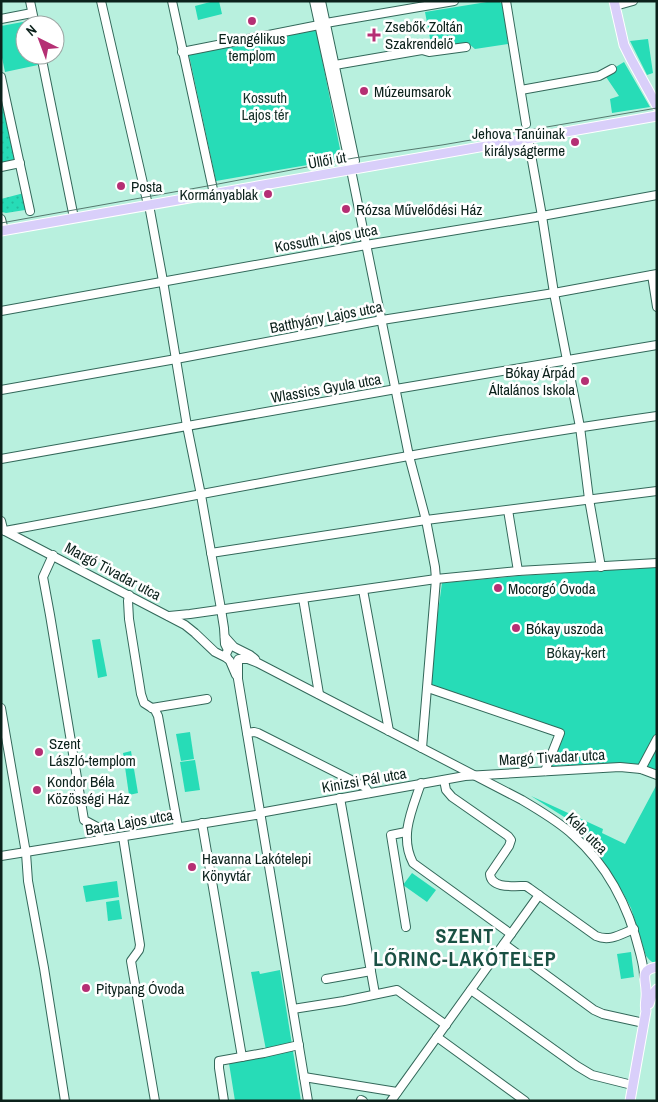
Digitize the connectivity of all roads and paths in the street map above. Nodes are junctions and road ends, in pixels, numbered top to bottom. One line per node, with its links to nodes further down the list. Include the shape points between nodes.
1 (30, 1): 10 (street)
2 (101, 1): 30 (street)
3 (172, 1): 14 (street)
4 (314, 1): 12 (street)
5 (321, 1): 12 (street)
6 (454, 1): 12 (street)
7 (506, 1): 19 (street)
8 (633, 1): 9 (street)
9 (615, 4): 20 (main road, via 624,45)
10 (32, 13): 11 (street)
11 (1, 19)
12 (323, 24): 14 (street); 16 (street); 23 (street)
13 (466, 47): 16 (street, via 422,50)
14 (182, 52): 28 (street)
15 (43, 65): 33 (street)
16 (335, 65): 23 (street)
17 (612, 69): 19 (street, via 599,76)
18 (2, 81): 25 (street)
19 (521, 90): 22 (street)
20 (657, 106)
21 (657, 116): 24 (main road, Üllői út)
22 (526, 124)
23 (346, 131): 27 (street, via 355,161)
24 (528, 138): 27 (main road, Üllői út); 32 (street)
25 (20, 163): 26 (street); 31 (street)
26 (1, 167)
27 (351, 170): 28 (main road, Üllői út); 36 (street)
28 (214, 194): 30 (main road, Üllői út)
29 (657, 195): 32 (street, Kossuth Lajos utca)
30 (149, 205): 33 (main road, Üllői út); 38 (street)
31 (30, 211)
32 (542, 216): 36 (street, Kossuth Lajos utca); 39 (street)
33 (74, 218): 35 (main road, Üllői út)
34 (1, 219): 35 (street)
35 (2, 231)
36 (366, 245): 38 (street, Kossuth Lajos utca); 42 (street)
37 (654, 275): 39 (street, Batthyány Lajos utca); 40 (street)
38 (163, 281): 41 (street, Kossuth Lajos utca); 44 (street)
39 (554, 292): 42 (street, Batthyány Lajos utca); 45 (street)
40 (657, 307)
41 (1, 311)
42 (382, 320): 44 (street, Batthyány Lajos utca); 47 (street)
43 (657, 345): 45 (street, Wlassics Gyula utca)
44 (176, 359): 46 (street, Batthyány Lajos utca); 49 (street)
45 (566, 361): 47 (street, Wlassics Gyula utca); 50 (street)
46 (1, 390)
47 (396, 390): 49 (street, Wlassics Gyula utca); 51 (street)
48 (657, 416): 50 (street)
49 (187, 426): 52 (street, Wlassics Gyula utca); 54 (street)
50 (580, 427): 51 (street); 55 (street)
51 (409, 456): 54 (street); 57 (street)
52 (1, 459)
53 (657, 491): 55 (street)
54 (201, 495): 58 (street); 59 (street)
55 (589, 499): 56 (street); 62 (street)
56 (508, 510): 57 (street); 63 (street)
57 (426, 520): 59 (street); 64 (street)
58 (2, 528): 60 (street, Margó Tivadar utca)
59 (211, 553): 68 (street)
60 (53, 555): 66 (street, Margó Tivadar utca); 96 (street, via 43,577 84,820 97,827)
61 (657, 563): 62 (street)
62 (600, 567): 63 (street)
63 (518, 571): 64 (street)
64 (436, 579): 65 (street); 73 (street)
65 (363, 590): 67 (street); 78 (street)
66 (129, 595): 69 (street, Margó Tivadar utca); 77 (street, via 129,619 141,694 144,703)
67 (303, 598): 68 (street); 74 (street)
68 (221, 609): 69 (street); 70 (street)
69 (170, 616): 71 (street, Margó Tivadar utca)
70 (225, 636): 71 (street, via 221,642); 72 (street, via 225,644)
71 (208, 645): 72 (street, Margó Tivadar utca)
72 (233, 655): 74 (street, Margó Tivadar utca, via 250,655 258,663); 79 (street)
73 (428, 688): 81 (street); 84 (street, via 560,733)
74 (319, 694): 78 (street, Margó Tivadar utca)
75 (207, 699): 77 (street)
76 (1, 708): 97 (street)
77 (152, 708): 93 (street, via 158,716)
78 (389, 731): 81 (street, Margó Tivadar utca)
79 (247, 733): 89 (street, via 258,733 366,787); 91 (street)
80 (657, 739): 83 (street)
81 (422, 748): 82 (street, Margó Tivadar utca)
82 (450, 763): 85 (street, Margó Tivadar utca); 87 (street, via 455,771)
83 (641, 769): 84 (street, Margó Tivadar utca); 86 (street, Margó Tivadar utca)
84 (545, 771): 85 (street, Margó Tivadar utca)
85 (473, 775): 87 (street, Kinizsi Pál utca); 103 (street, Kele utca, via 551,817 574,835 610,879)
86 (657, 775)
87 (446, 779): 88 (street, Kinizsi Pál utca); 101 (street, via 446,790 452,797 510,840 491,870 491,880 501,885 526,886)
88 (421, 783): 89 (street, Kinizsi Pál utca); 94 (street)
89 (369, 793): 90 (street, Kinizsi Pál utca)
90 (340, 798): 91 (street, Kinizsi Pál utca); 108 (street)
91 (261, 813): 92 (street, Barta Lajos utca); 114 (street)
92 (202, 824): 93 (street, Barta Lajos utca); 120 (street)
93 (178, 827): 95 (street, Barta Lajos utca)
94 (406, 832): 99 (street); 100 (street, via 391,835)
95 (123, 837): 96 (street, Barta Lajos utca); 125 (street, via 140,946 131,961)
96 (101, 840): 97 (street, Barta Lajos utca)
97 (26, 852): 98 (street, Barta Lajos utca); 124 (street, via 28,881)
98 (1, 856)
99 (413, 863): 100 (street); 104 (street)
100 (396, 867): 102 (street)
101 (539, 895): 103 (street, via 601,938); 104 (street)
102 (406, 927)
103 (634, 929): 106 (street, Kele utca)
104 (510, 934): 105 (street)
105 (504, 944): 112 (street); 116 (street, via 594,1010)
106 (639, 948): 107 (street, Kele utca, via 647,962); 110 (street, Kele utca)
107 (656, 967): 110 (main road, via 647,970)
108 (371, 971): 109 (street); 113 (street)
109 (326, 979)
110 (645, 980): 111 (main road, via 650,989); 115 (main road)
111 (657, 989): 115 (main road)
112 (471, 990): 117 (street); 122 (street, via 592,1075)
113 (375, 994): 114 (street); 117 (street, via 400,991)
114 (293, 1009): 119 (street)
115 (646, 1012): 116 (main road)
116 (644, 1023): 122 (main road)
117 (446, 1025): 118 (street)
118 (437, 1037): 123 (street); 129 (street)
119 (299, 1045): 120 (street); 121 (street)
120 (242, 1057): 126 (street, via 219,1061)
121 (304, 1076): 123 (street); 127 (street)
122 (632, 1085): 130 (main road)
123 (397, 1092): 128 (street)
124 (65, 1101)
125 (154, 1101)
126 (224, 1101)
127 (308, 1101)
128 (391, 1101)
129 (525, 1101)
130 (630, 1101)

